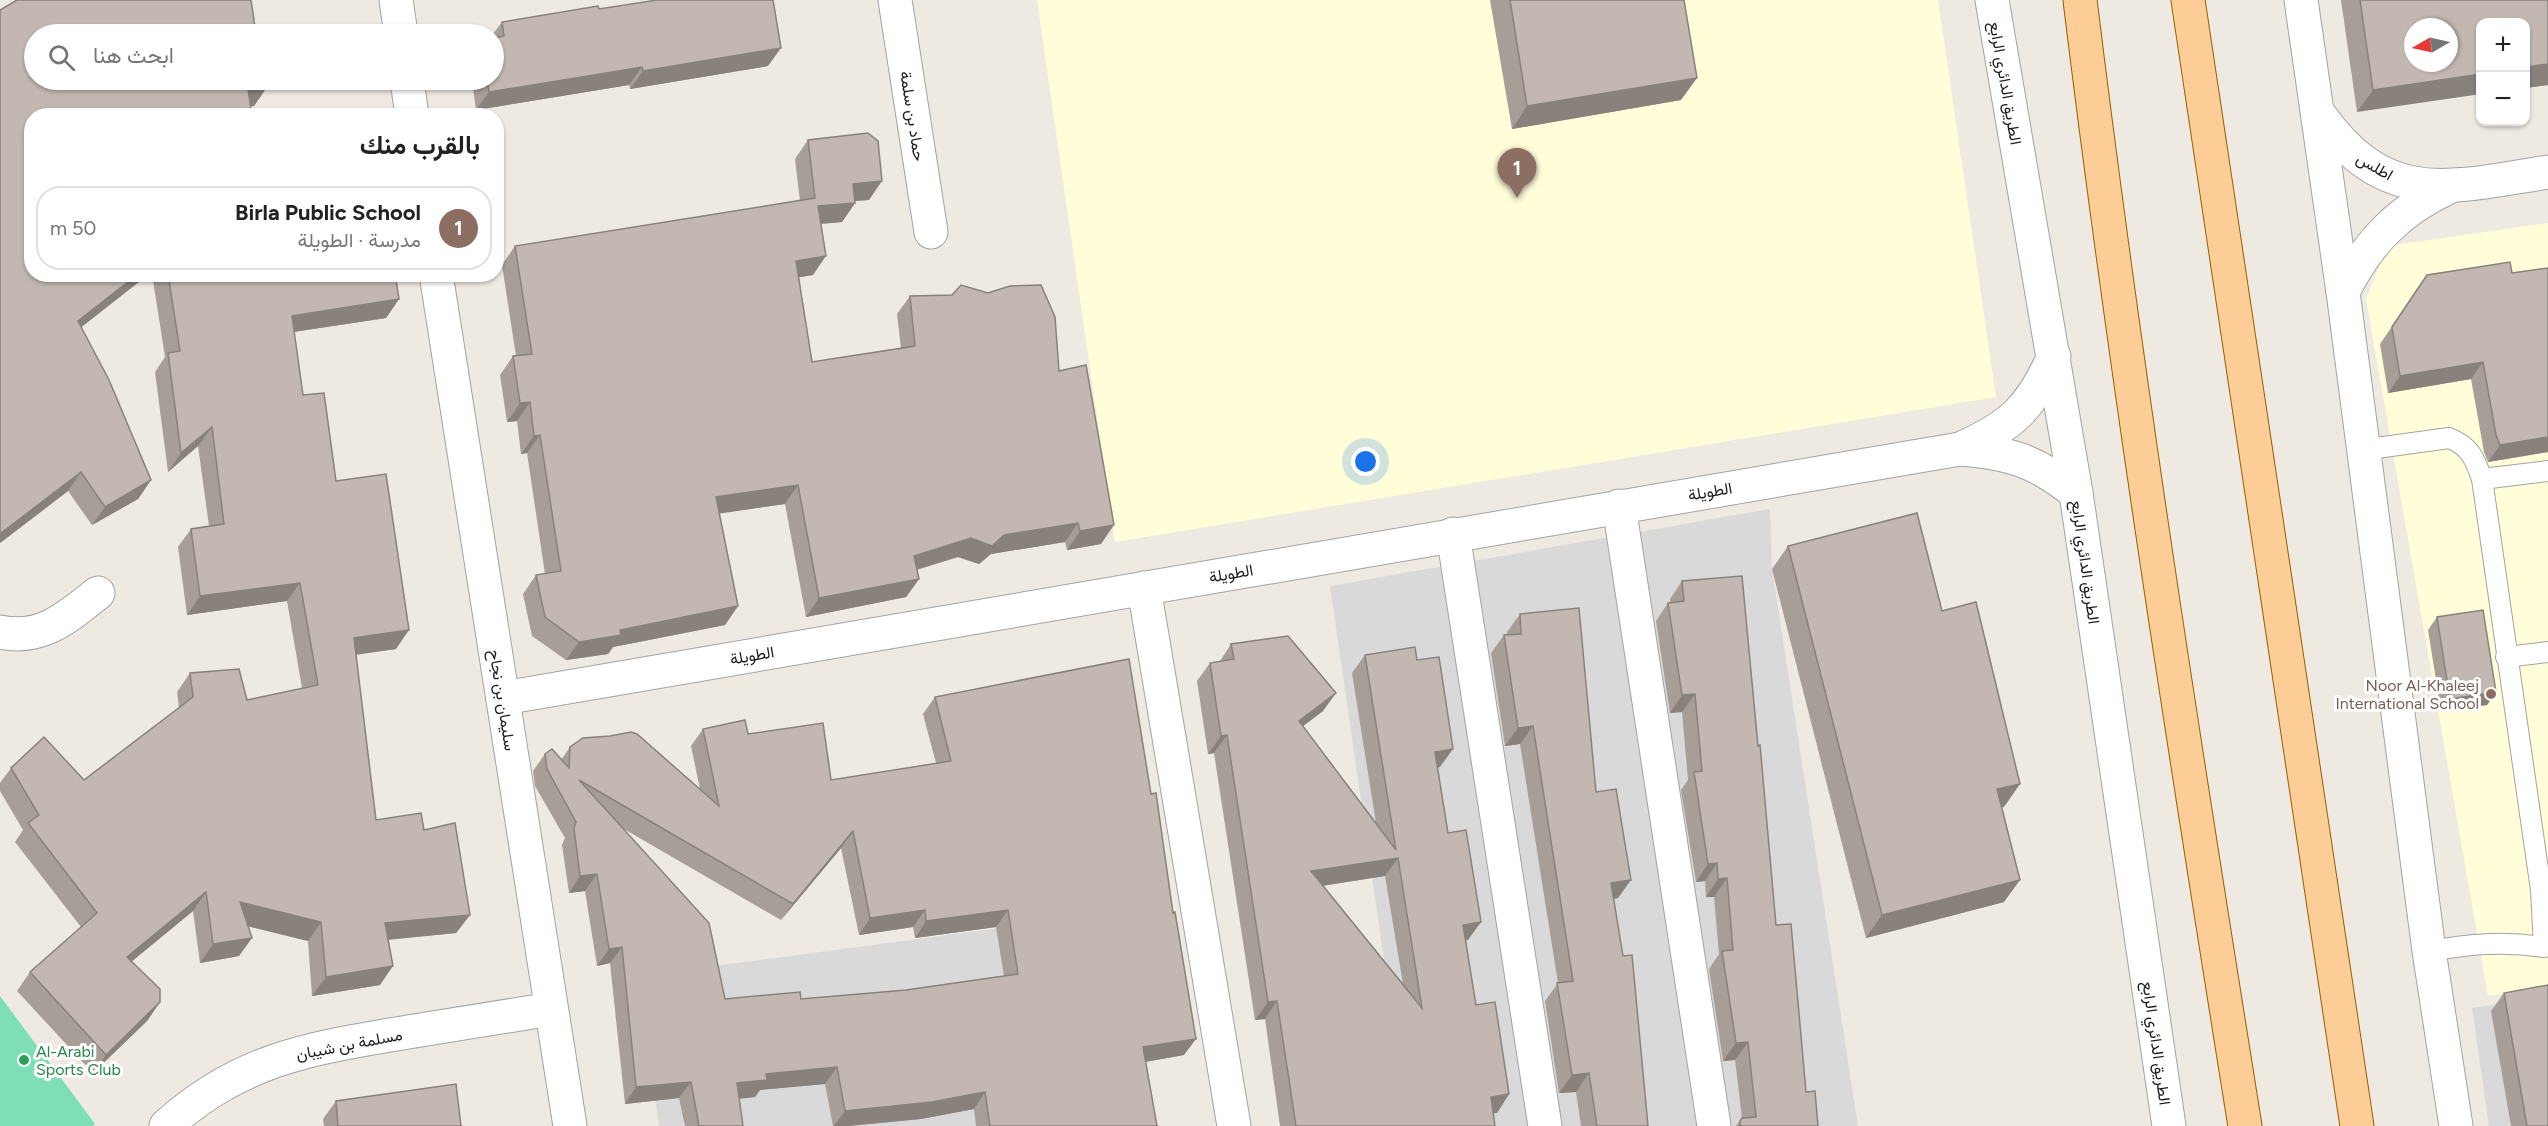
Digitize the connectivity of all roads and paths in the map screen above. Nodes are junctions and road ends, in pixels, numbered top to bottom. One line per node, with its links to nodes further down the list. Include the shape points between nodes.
1 (396, 0): 7 (street)
2 (895, 0): 13 (street, حماد بن سلمة)
3 (1992, 0): 16 (street, الطريق الدائري الرابع)
4 (2080, 0): 39 (main road, via 2108,225)
5 (2188, 0): 40 (main road)
6 (2301, 0): 10 (street)
7 (400, 24)
8 (408, 90): 9 (street)
9 (411, 108)
10 (2319, 113): 12 (street, اطلس, via 2352,153 2374,168 2397,179); 15 (street)
11 (2548, 172): 12 (street, اطلس)
12 (2449, 187): 15 (street, اطلس, via 2425,198 2385,229)
13 (931, 232)
14 (437, 282): 29 (street, سليمان بن نجاح)
15 (2343, 292): 18 (street)
16 (2054, 356): 17 (street, الطويلة, via 2040,387 2018,414 1991,435); 21 (street, الطريق الدائري الرابع)
17 (1960, 449): 21 (street, الطويلة, via 1992,451 2023,459 2051,473); 22 (street, الطويلة)
18 (2362, 450): 20 (lane, via 2449,438 2470,450); 31 (street)
19 (2548, 471): 20 (lane)
20 (2482, 479): 28 (lane)
21 (2076, 493): 38 (street, الطريق الدائري الرابع)
22 (1619, 506): 23 (street, الطويلة); 37 (street)
23 (1454, 534): 24 (street, الطويلة); 36 (street)
24 (1144, 588): 29 (street, الطويلة); 35 (street)
25 (98, 593): 26 (street, via 58,625 17,636)
26 (0, 632)
27 (2548, 652): 28 (lane)
28 (2506, 657): 30 (lane)
29 (503, 698): 32 (street, سليمان بن نجاح)
30 (2546, 947): 31 (lane, via 2477,943)
31 (2429, 951): 41 (street)
32 (551, 1009): 33 (street, مسلمة بن شيبان, via 322,1046 274,1059 229,1080); 34 (street, سليمان بن نجاح)
33 (166, 1126)
34 (570, 1126)
35 (1234, 1126)
36 (1545, 1126)
37 (1714, 1126)
38 (2169, 1126)
39 (2245, 1126)
40 (2357, 1126)
41 (2456, 1126)

